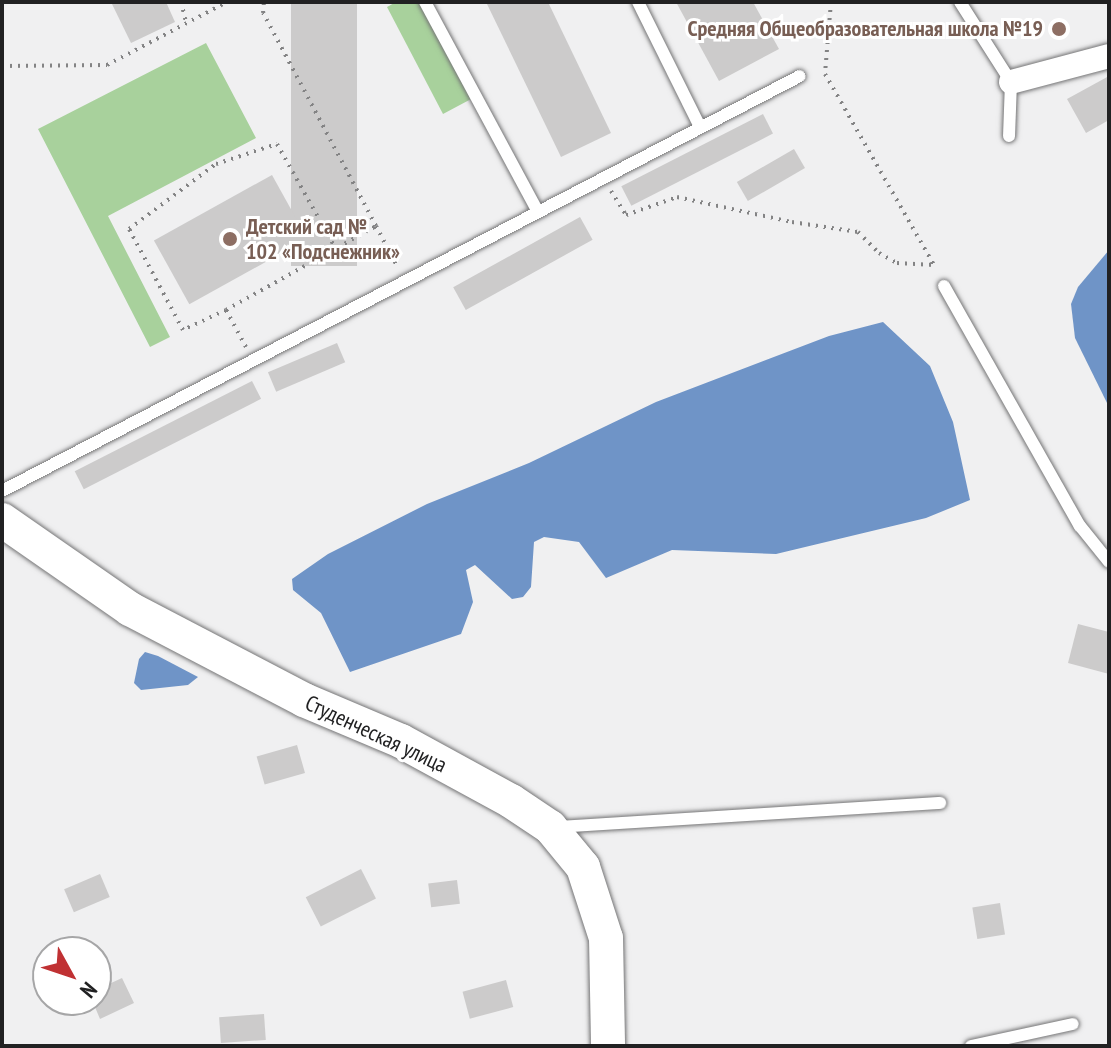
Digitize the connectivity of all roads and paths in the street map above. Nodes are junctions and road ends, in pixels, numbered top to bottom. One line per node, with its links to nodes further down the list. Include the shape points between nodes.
1 (181, 2): 8 (path)
2 (227, 2): 8 (path)
3 (264, 2): 17 (path, via 263,13)
4 (425, 2): 16 (lane)
5 (638, 2): 13 (lane)
6 (831, 2): 19 (path, via 825,74)
7 (960, 2): 12 (lane)
8 (186, 22): 10 (path, via 107,65)
9 (1109, 56): 12 (street)
10 (2, 66)
11 (800, 76): 13 (lane)
12 (1011, 82): 14 (lane)
13 (700, 127): 15 (lane)
14 (1009, 136)
15 (601, 178): 16 (lane); 19 (path, via 626,215 677,197 858,232 897,263)
16 (537, 210): 20 (lane)
17 (376, 226): 18 (path); 20 (path)
18 (336, 249): 22 (path); 22 (path, via 277,144 216,164 129,229 183,330)
19 (934, 265): 21 (path)
20 (404, 280): 23 (lane)
21 (944, 286): 26 (lane, via 1080,526)
22 (226, 310): 23 (path)
23 (253, 359): 24 (lane)
24 (2, 491)
25 (2, 520): 28 (street, Студенческая улица, via 130,609 304,700 401,741)
26 (1109, 562)
27 (940, 803): 28 (lane)
28 (550, 827): 30 (street, Студенческая улица, via 583,867 606,938)
29 (1073, 1024): 31 (lane)
30 (608, 1046)
31 (971, 1046)

